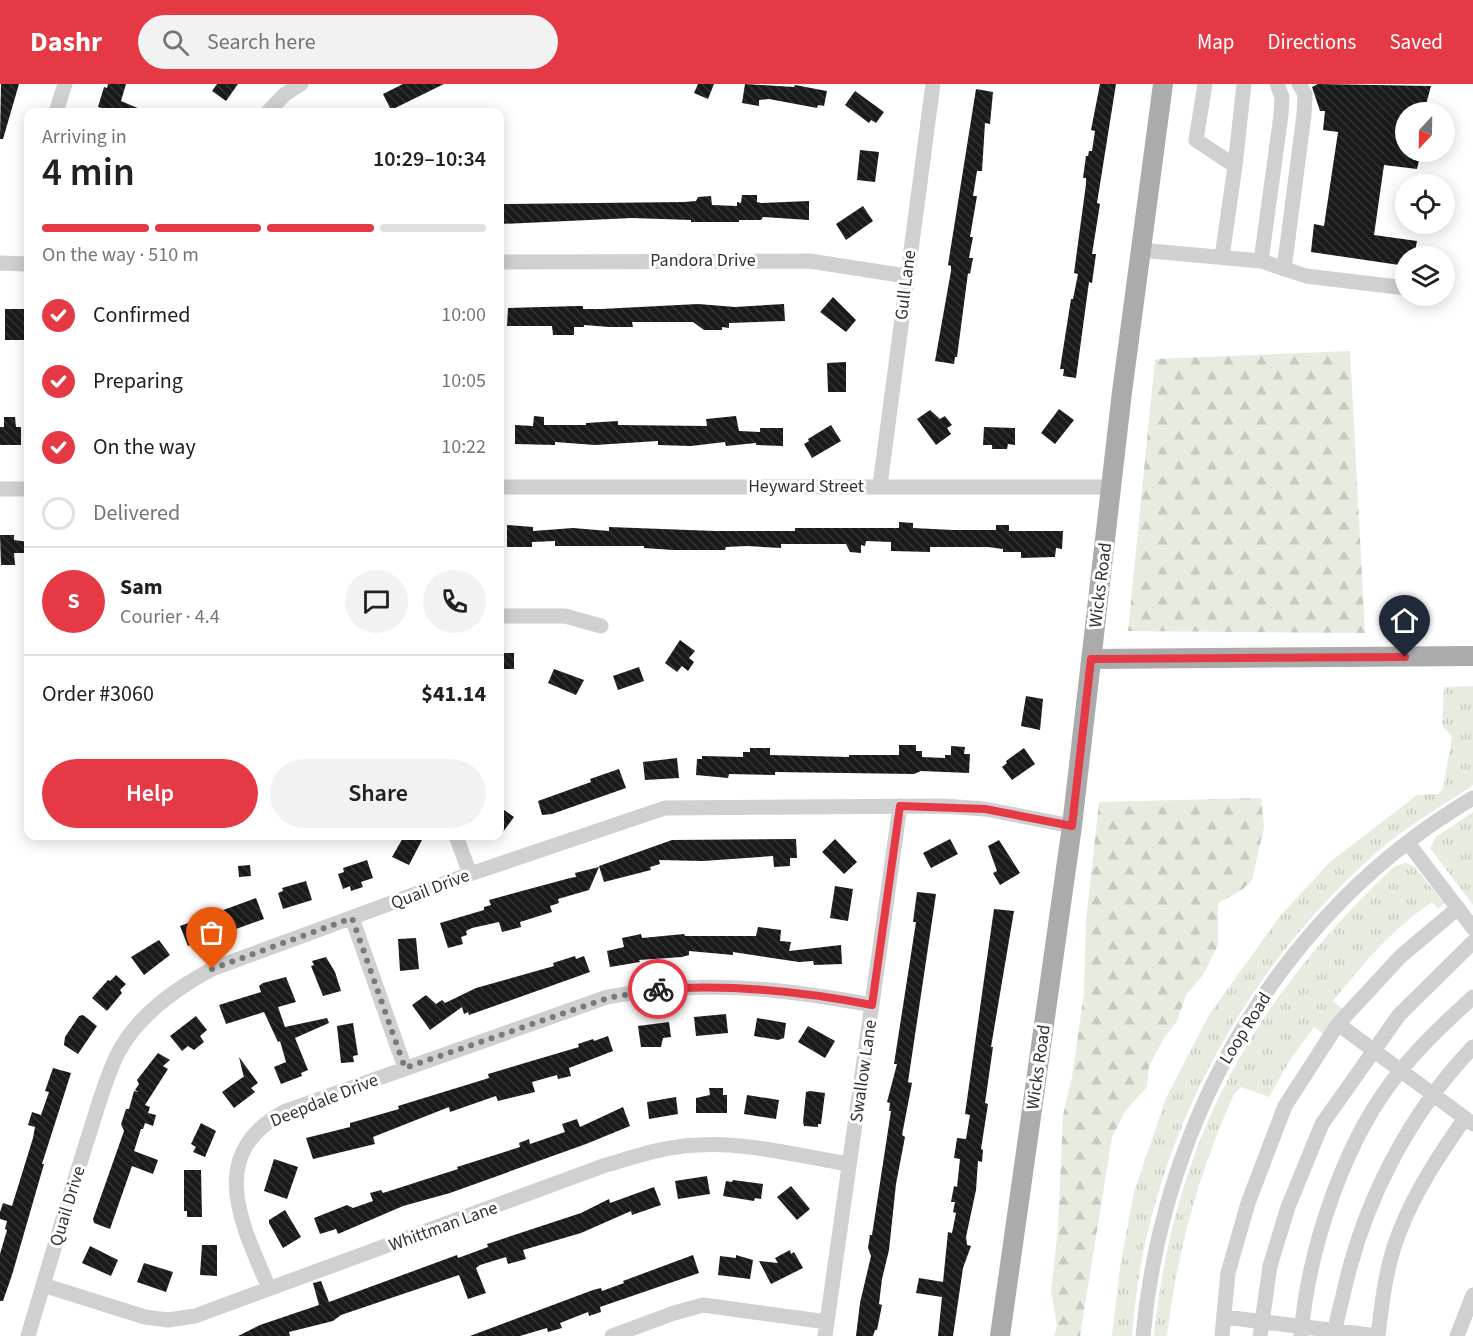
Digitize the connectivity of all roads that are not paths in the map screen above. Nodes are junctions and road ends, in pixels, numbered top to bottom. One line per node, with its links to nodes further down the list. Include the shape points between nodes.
1 (65, 84): 9 (street)
2 (301, 84): 10 (street)
3 (933, 84): 19 (street, Gull Lane)
4 (1163, 84): 12 (main road, Wicks Road)
5 (1205, 84): 11 (street, via 1196,140)
6 (1244, 84): 11 (street)
7 (1277, 84): 14 (street, via 1282,97 1281,115)
8 (1299, 84): 18 (street, via 1305,94 1304,115)
9 (57, 108)
10 (272, 108)
11 (1236, 166): 13 (street)
12 (1140, 250): 13 (street); 23 (main road, Wicks Road)
13 (1221, 257): 14 (street)
14 (1262, 261): 18 (street)
15 (504, 262): 19 (street, Pandora Drive, via 810,261)
16 (0, 263): 17 (street)
17 (24, 264)
18 (1284, 269): 20 (street, via 1306,276)
19 (906, 276): 21 (street, Gull Lane)
20 (1395, 287)
21 (880, 485): 22 (street, Heyward Street); 23 (street, Heyward Street)
22 (504, 487)
23 (1112, 487): 29 (main road, Wicks Road)
24 (0, 489): 25 (street)
25 (24, 489)
26 (504, 615): 27 (street, via 565,616)
27 (601, 626)
28 (1473, 656): 29 (main road)
29 (1091, 659): 32 (main road, Wicks Road)
30 (1473, 798): 34 (street, Loop Road)
31 (900, 806): 32 (street, Quail Drive, via 985,809); 35 (street, Quail Drive, via 665,808); 41 (street, Swallow Lane)
32 (1072, 826): 60 (main road, Wicks Road)
33 (457, 840): 35 (street)
34 (1408, 843): 36 (street); 61 (street, Loop Road, via 1355,888 1293,956 1226,1056 1199,1110 1175,1173 1157,1234)
35 (470, 874): 37 (street, Quail Drive)
36 (1458, 908): 38 (street); 42 (street, via 1401,956)
37 (352, 918): 45 (street); 50 (street, Quail Drive, via 212,969 179,987 138,1025 118,1052 104,1087)
38 (1473, 928)
39 (1473, 942): 44 (street, via 1399,1015)
40 (1473, 997): 46 (street)
41 (872, 1005): 45 (street, Deepdale Drive, via 760,988 650,989 608,998); 49 (street, Swallow Lane)
42 (1338, 1024): 44 (street); 53 (street, via 1285,1106 1248,1203 1228,1273)
43 (1473, 1047): 47 (street)
44 (1372, 1050): 46 (street); 55 (street, via 1322,1124 1296,1186 1269,1266)
45 (405, 1068): 51 (street, Deepdale Drive, via 286,1111 266,1122 240,1155 234,1188)
46 (1400, 1070): 47 (street); 56 (street, via 1363,1127 1342,1170 1311,1263)
47 (1433, 1095): 48 (street); 57 (street, via 1392,1160 1366,1216 1348,1272)
48 (1469, 1121): 63 (street, via 1429,1169 1398,1233 1384,1287)
49 (848, 1164): 51 (street, Whittman Lane, via 737,1146 697,1145 654,1151); 54 (street, Swallow Lane)
50 (43, 1285): 51 (street, Whittman Lane, via 145,1317 168,1320 195,1316); 58 (street, Quail Drive)
51 (269, 1288)
52 (1473, 1295): 64 (street)
53 (1224, 1317): 55 (street); 62 (street)
54 (826, 1329): 59 (street, via 703,1305)
55 (1260, 1329): 56 (street)
56 (1301, 1331): 57 (street)
57 (1335, 1333): 63 (street)
58 (28, 1336)
59 (612, 1336)
60 (1000, 1336)
61 (1143, 1336)
62 (1222, 1336)
63 (1378, 1336)
64 (1457, 1336)

